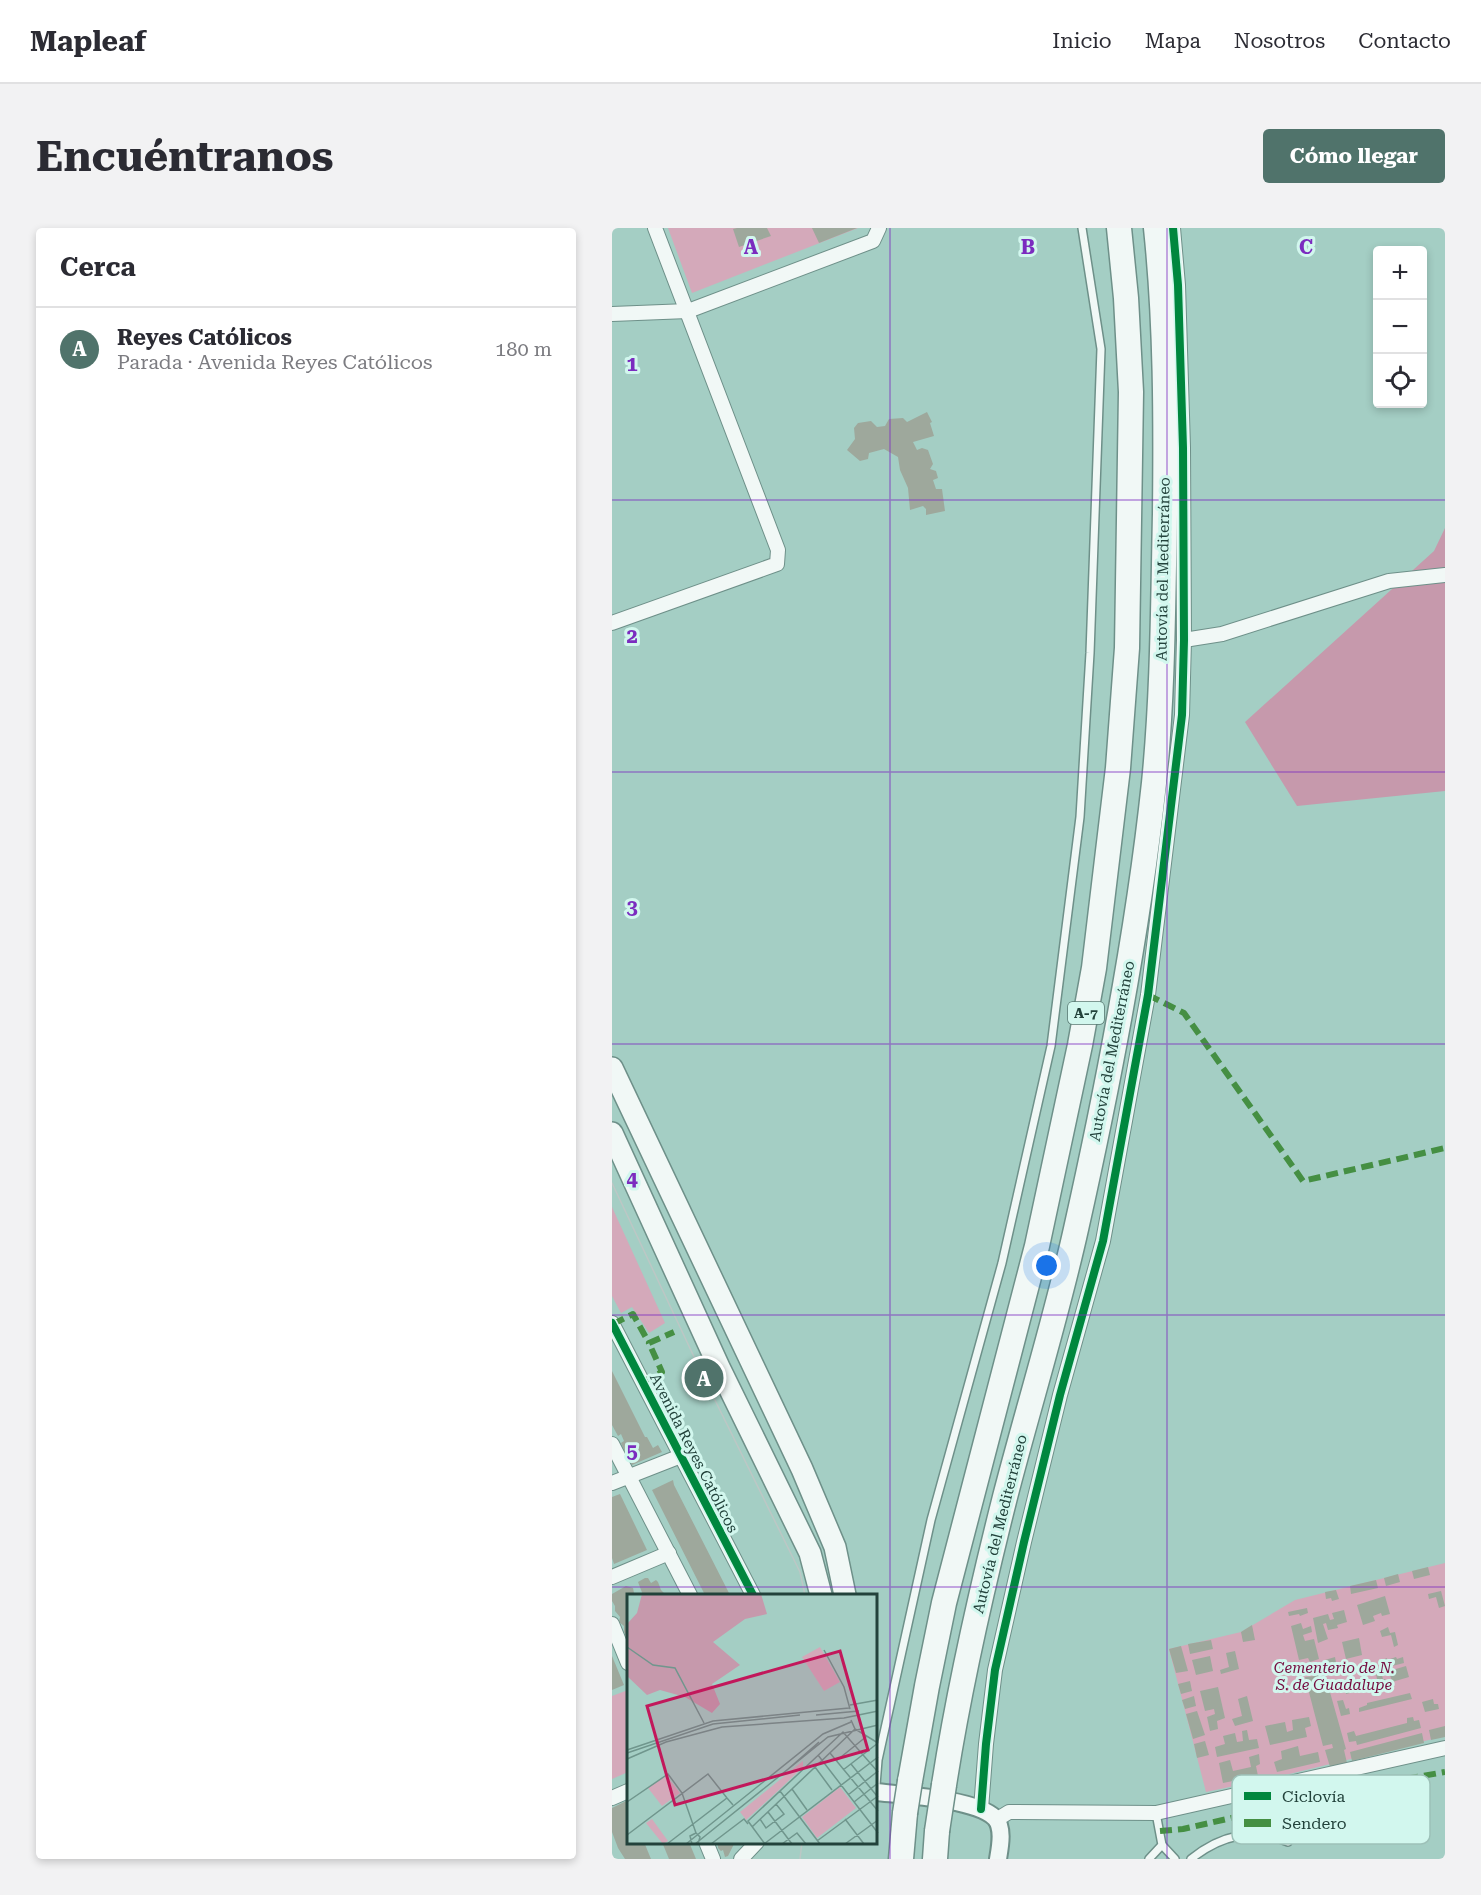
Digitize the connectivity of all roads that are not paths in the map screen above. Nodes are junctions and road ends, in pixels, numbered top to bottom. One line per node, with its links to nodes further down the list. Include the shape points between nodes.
1 (655, 228): 7 (street)
2 (879, 228): 7 (street, via 873,241)
3 (1082, 228): 28 (lane, via 1101,349 1090,653 1080,817 1051,1046 1002,1263 931,1520)
4 (1119, 228): 43 (highway, A-7, bridge, via 1131,392 1126,648 1118,768 1094,968 1039,1235 944,1602 910,1781)
5 (1156, 228): 44 (highway, Autovía del Mediterráneo / A-7, bridge, via 1165,405 1163,622 1154,782 1142,871 1122,1000 1075,1232 1005,1497 966,1664)
6 (1173, 228): 11 (street, via 1183,448)
7 (688, 311): 8 (street); 10 (street, via 777,550 777,564)
8 (612, 314)
9 (1445, 575): 11 (street, via 1389,581 1222,634)
10 (612, 623)
11 (1184, 640): 34 (street, via 1182,715 1148,995 1103,1241 1055,1418 995,1670)
12 (612, 1068): 24 (main road, via 802,1469 835,1547)
13 (612, 1132): 23 (main road, via 714,1356 810,1553)
14 (612, 1323): 16 (street, Avenida Reyes Católicos)
15 (612, 1444): 17 (street)
16 (681, 1456): 17 (street); 22 (street, Avenida Reyes Católicos)
17 (629, 1476): 18 (street); 19 (street)
18 (612, 1483)
19 (669, 1554): 20 (street); 21 (street)
20 (612, 1577)
21 (689, 1594)
22 (752, 1594)
23 (821, 1594)
24 (845, 1594)
25 (612, 1624): 26 (street)
26 (627, 1661)
27 (1445, 1748): 29 (street)
28 (878, 1760)
29 (1325, 1775)
30 (627, 1791): 33 (street)
31 (878, 1792): 34 (street)
32 (1232, 1796): 35 (street)
33 (612, 1798)
34 (981, 1809): 36 (street)
35 (1156, 1813): 36 (street, via 1010,1812); 40 (lane)
36 (996, 1820): 45 (street, via 1001,1838)
37 (1232, 1839): 48 (lane, via 1205,1848)
38 (707, 1844): 41 (street)
39 (755, 1844): 42 (street)
40 (1162, 1845): 46 (lane); 47 (lane)
41 (713, 1859)
42 (741, 1859)
43 (901, 1859)
44 (935, 1859)
45 (998, 1859)
46 (1149, 1859)
47 (1175, 1859)
48 (1191, 1859)

